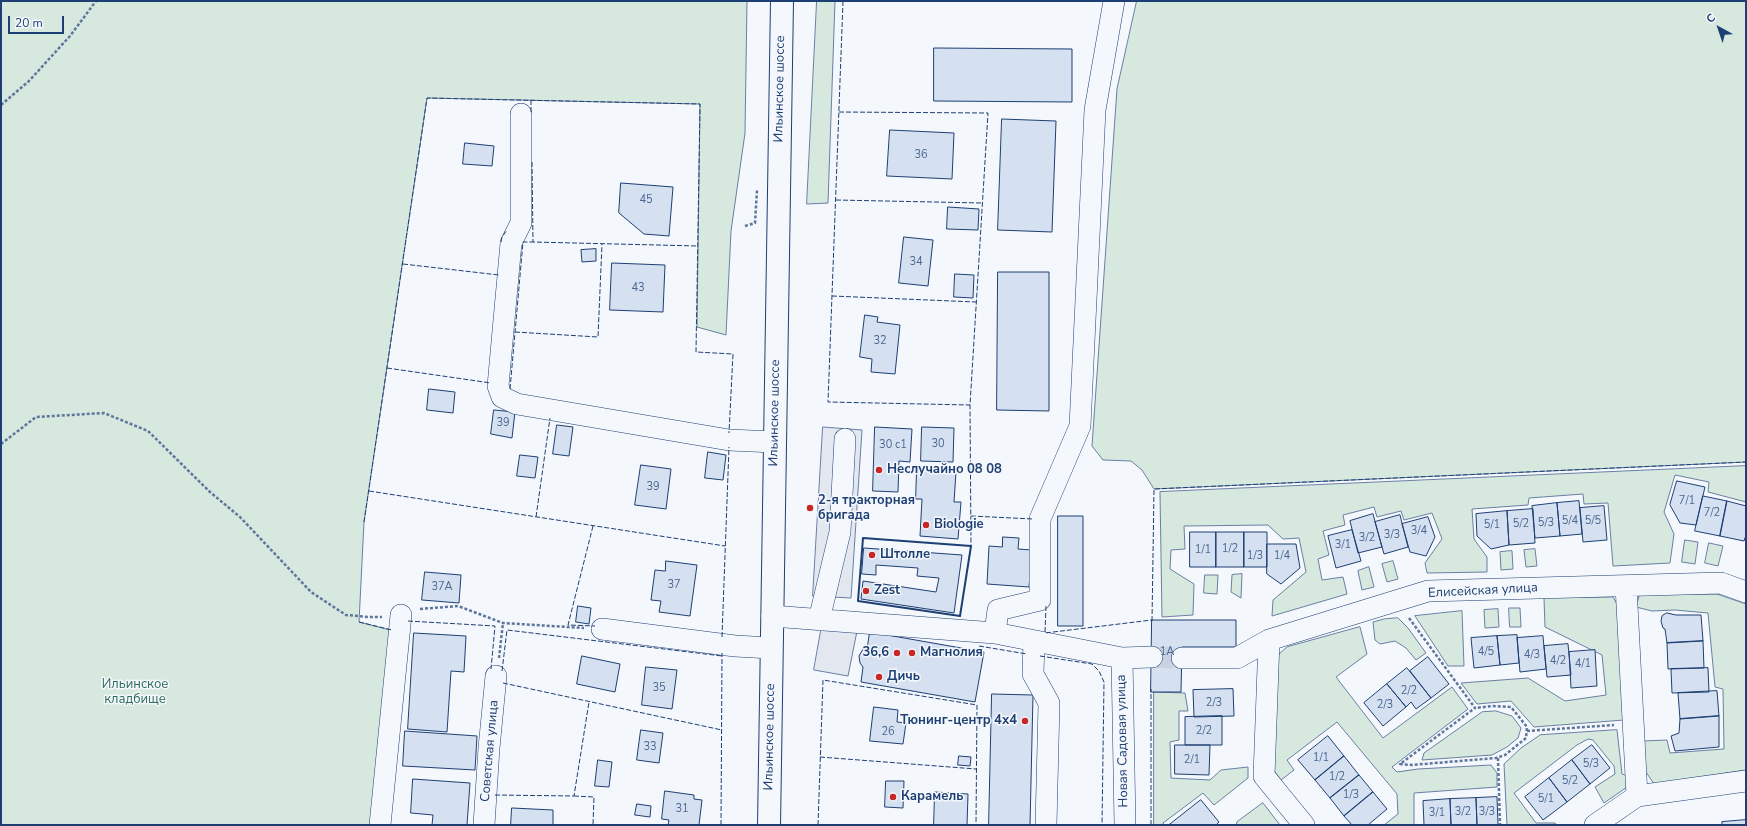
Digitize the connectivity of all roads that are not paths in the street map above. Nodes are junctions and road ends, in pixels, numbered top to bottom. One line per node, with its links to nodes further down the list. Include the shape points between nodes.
1 (782, 1): 5 (main road, Ильинское шоссе)
2 (1114, 1): 12 (street, via 1095,110 1080,426 1040,519 1040,600 998,610)
3 (521, 114): 5 (street, via 521,223 511,243 498,386 502,397 517,404 705,436)
4 (845, 439): 10 (street, via 840,532)
5 (775, 442): 9 (main road, Ильинское шоссе)
6 (1626, 586): 7 (street, Елисейская улица, via 1721,583); 13 (street, Елисейская улица, via 1428,592); 21 (street)
7 (1746, 592)
8 (401, 615): 22 (street)
9 (772, 616): 10 (street); 15 (main road, Ильинское шоссе)
10 (819, 620): 12 (street)
11 (602, 629): 15 (street, via 735,646)
12 (995, 633): 14 (street)
13 (1269, 640): 18 (street, Елисейская улица, via 1237,658); 27 (street, via 1264,776)
14 (1034, 641): 17 (street); 25 (street, via 1033,674 1049,703)
15 (771, 648): 24 (main road, Ильинское шоссе)
16 (1152, 657): 17 (street)
17 (1122, 658): 26 (street, Новая Садовая улица)
18 (1182, 658)
19 (496, 676): 23 (street, Советская улица)
20 (1746, 781): 21 (street)
21 (1637, 796): 28 (street)
22 (380, 825)
23 (484, 825)
24 (769, 825)
25 (1046, 825)
26 (1125, 825)
27 (1304, 825)
28 (1595, 825)

